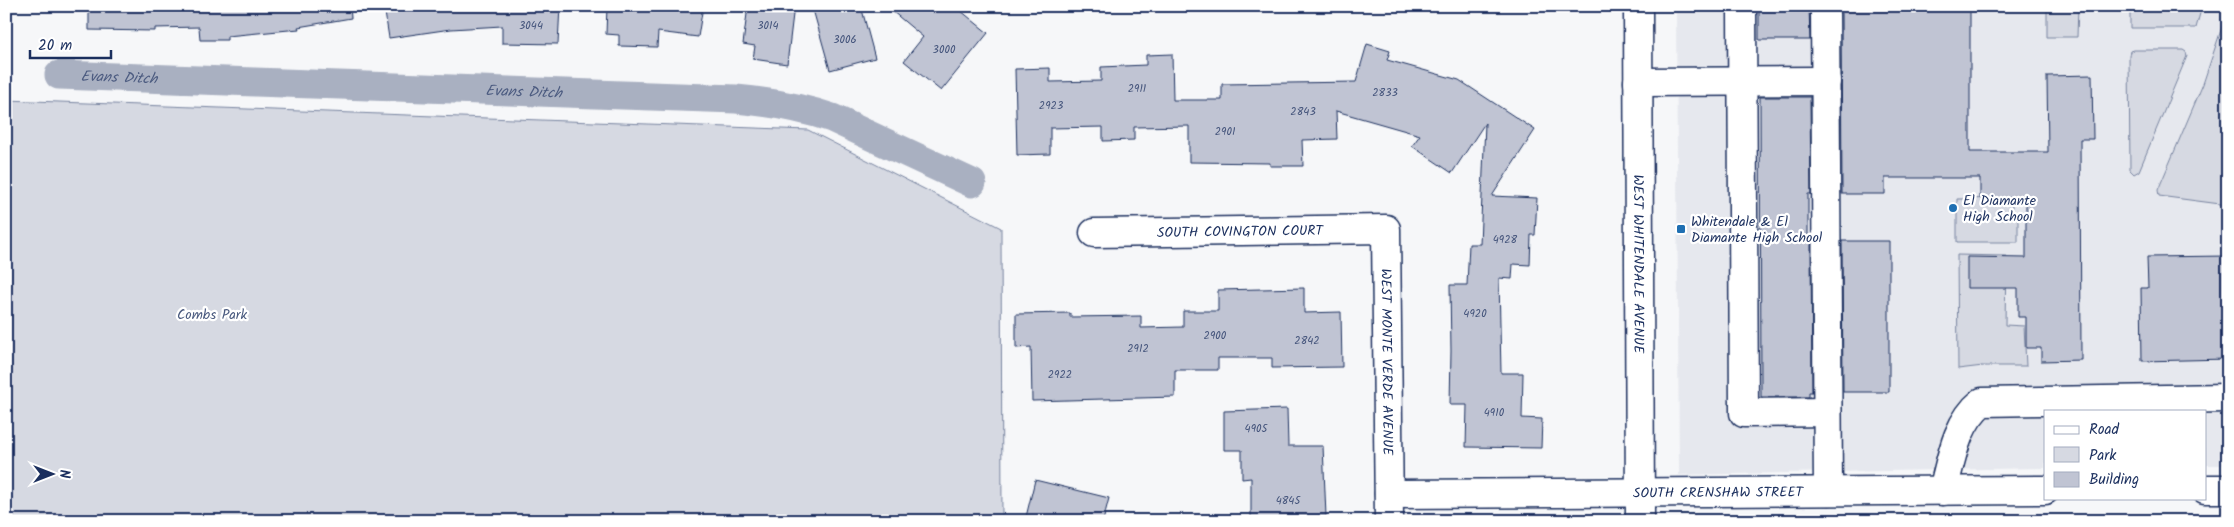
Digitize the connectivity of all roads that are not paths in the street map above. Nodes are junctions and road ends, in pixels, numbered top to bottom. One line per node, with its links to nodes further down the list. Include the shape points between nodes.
1 (1638, 6): 5 (street, WEST WHITENDALE AVENUE)
2 (1742, 6): 6 (street)
3 (1825, 6): 4 (street)
4 (1826, 81): 6 (street); 10 (street)
5 (1638, 82): 6 (street); 16 (street, WEST WHITENDALE AVENUE)
6 (1742, 82): 10 (street, via 1744,412)
7 (1386, 229): 8 (street, SOUTH COVINGTON COURT); 17 (street, WEST MONTE VERDE AVENUE)
8 (1094, 233)
9 (2228, 398): 15 (street, via 1982,402 1971,411 1956,440)
10 (1828, 412): 14 (street)
11 (2206, 489): 12 (street)
12 (2228, 489)
13 (2044, 490): 15 (street, SOUTH CRENSHAW STREET)
14 (1828, 491): 15 (street, SOUTH CRENSHAW STREET); 16 (street, SOUTH CRENSHAW STREET)
15 (1943, 491)
16 (1640, 494): 17 (street, SOUTH CRENSHAW STREET); 18 (street, WEST WHITENDALE AVENUE)
17 (1389, 508)
18 (1640, 521)

